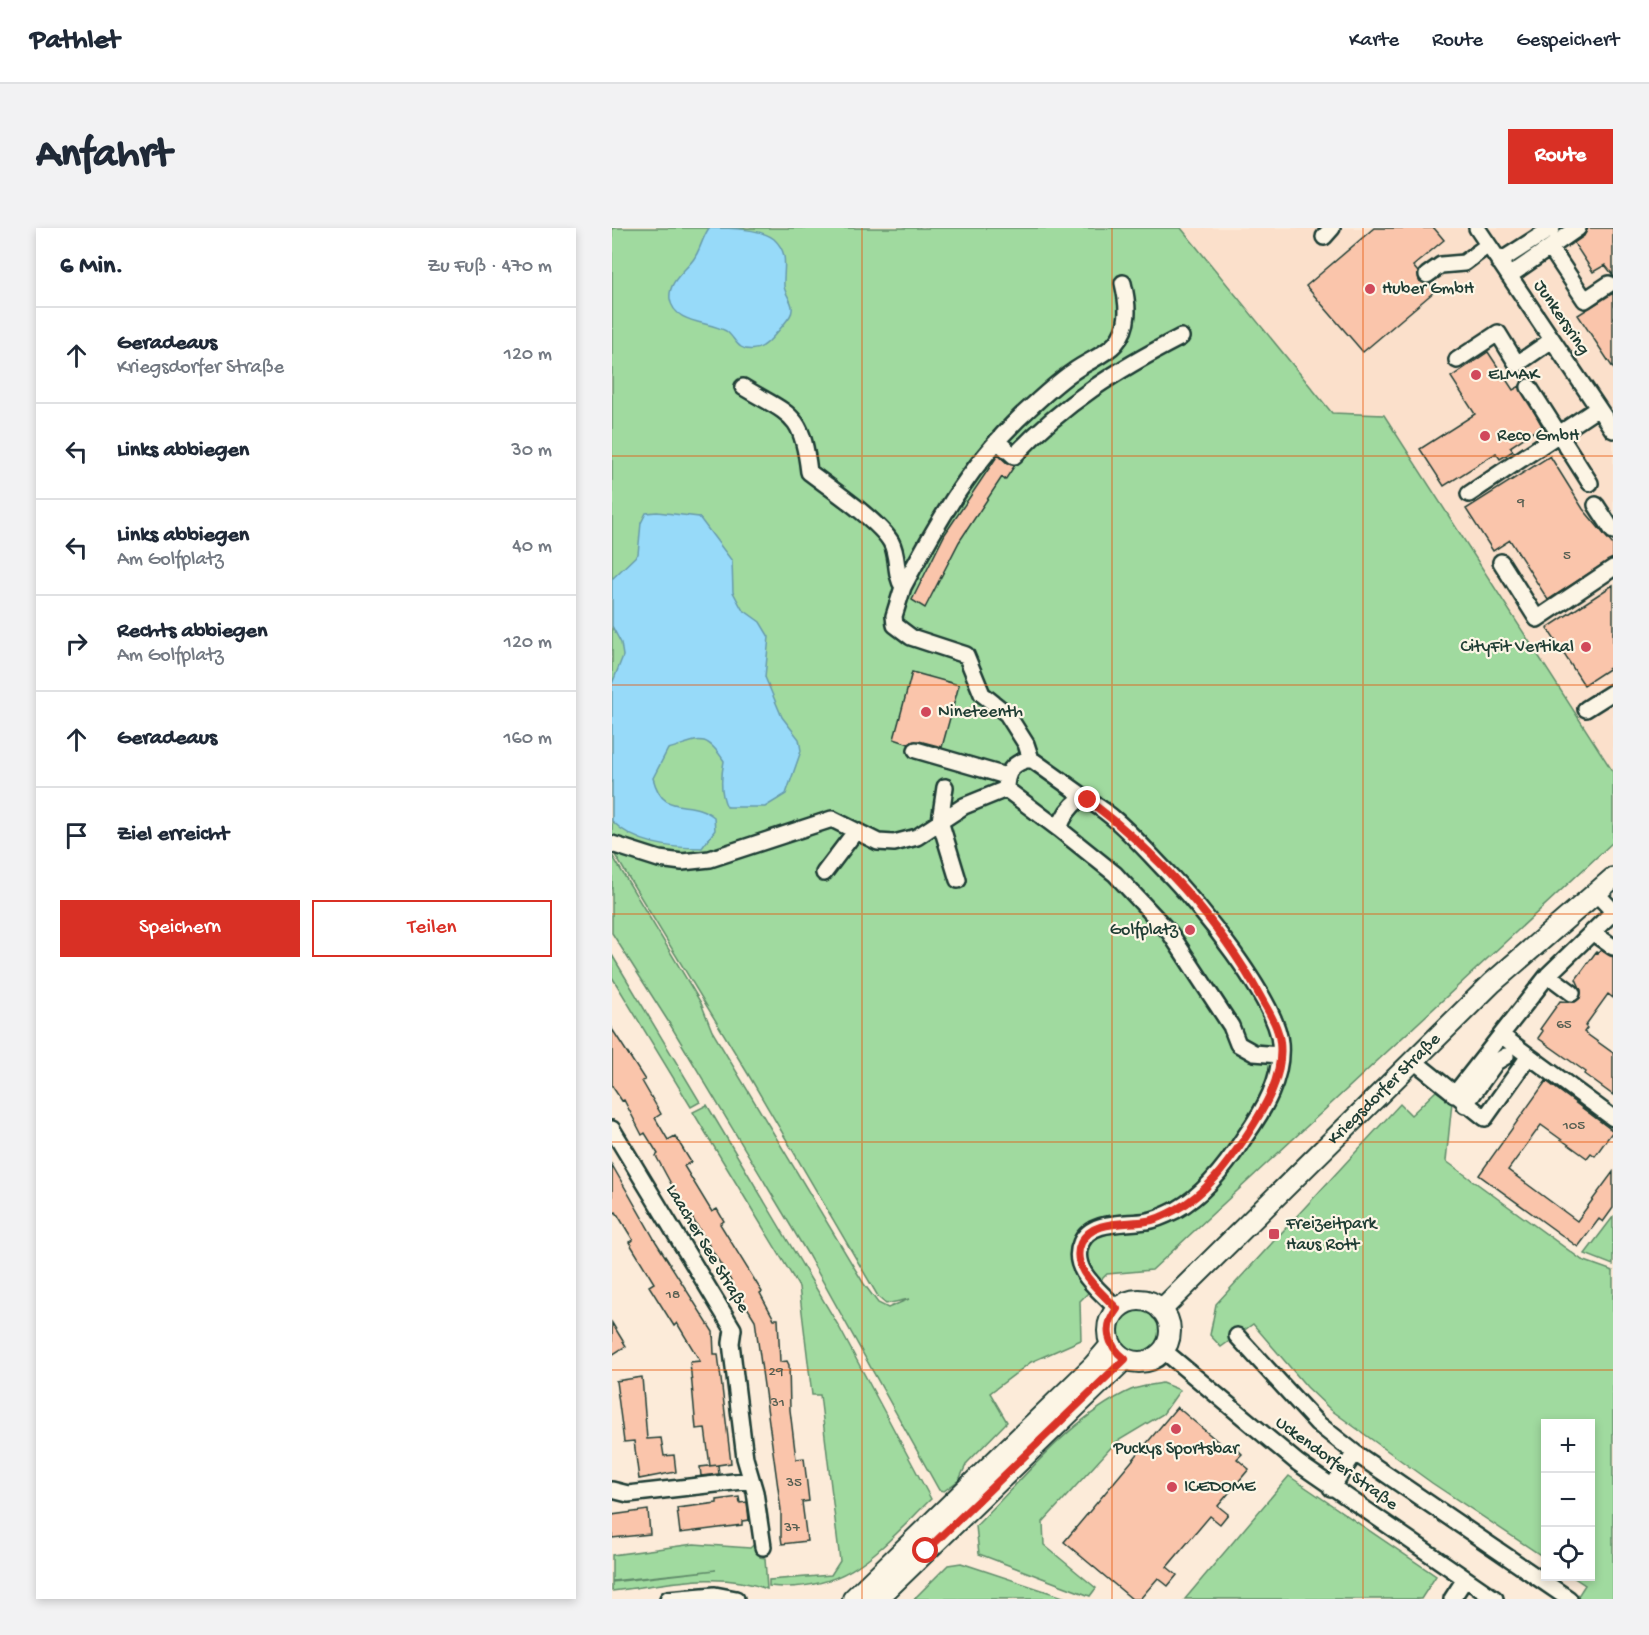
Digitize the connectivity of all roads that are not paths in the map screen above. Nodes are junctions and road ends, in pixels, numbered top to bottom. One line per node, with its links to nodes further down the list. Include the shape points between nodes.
1 (1477, 228): 4 (street, Junkersring)
2 (1552, 228): 6 (street)
3 (1578, 228): 5 (street)
4 (1488, 245): 6 (street, Junkersring); 7 (street, via 1464,263 1441,265)
5 (1551, 249): 8 (street); 10 (street, via 1585,300)
6 (1499, 262): 8 (street, Junkersring)
7 (1427, 275)
8 (1509, 276): 12 (street, Junkersring)
9 (1123, 283): 19 (street, via 1128,303 1126,326 1115,344 1071,373)
10 (1610, 284)
11 (1181, 337): 19 (street, via 1107,377 1039,430 1014,456)
12 (1552, 340): 13 (street, via 1517,364 1498,333); 16 (street, Junkersring)
13 (1457, 360)
14 (743, 387): 26 (street, via 795,418 806,445 809,472 853,504 890,541 897,577)
15 (1529, 387): 18 (street)
16 (1598, 408): 17 (street, Junkersring); 18 (street)
17 (1613, 430)
18 (1559, 435): 20 (street); 21 (street)
19 (996, 441): 26 (street, via 939,519)
20 (1590, 483)
21 (1469, 494)
22 (1596, 505): 23 (street)
23 (1613, 531)
24 (1502, 562): 25 (street, via 1538,619)
25 (1613, 568)
26 (903, 587): 30 (street, via 895,625 911,637 966,655 982,694 1007,714)
27 (1613, 692): 28 (street)
28 (1586, 709)
29 (916, 750): 31 (street)
30 (1031, 759): 31 (street, via 1011,768); 33 (street)
31 (1006, 782): 34 (street); 35 (street)
32 (945, 787): 34 (street)
33 (1088, 800): 35 (street, via 1074,803 1063,816); 48 (street, via 1138,843 1210,921 1250,977 1276,1025)
34 (940, 821): 36 (street, via 917,837 894,843 878,842); 40 (street)
35 (1059, 829): 48 (street, via 1115,874 1170,933 1231,1026 1238,1044 1254,1053)
36 (855, 832): 37 (street, via 832,819 710,859 682,862); 38 (street)
37 (612, 844)
38 (824, 873)
39 (1613, 878): 41 (main road, Kriegsdorfer Straße)
40 (958, 880)
41 (1596, 893): 42 (street); 51 (main road, Kriegsdorfer Straße, via 1492,983)
42 (1610, 914): 43 (street)
43 (1592, 932): 44 (street); 45 (street)
44 (1613, 947)
45 (1548, 975): 46 (street); 47 (street)
46 (1572, 993)
47 (1500, 1035): 50 (street); 52 (street)
48 (1280, 1055): 56 (street, via 1278,1078 1245,1137 1203,1189 1164,1215 1099,1227 1082,1240 1077,1256 1079,1267)
49 (1506, 1056): 52 (street)
50 (1529, 1056): 52 (street, via 1485,1118); 53 (street)
51 (1414, 1061): 52 (street); 57 (main road, Kriegsdorfer Straße)
52 (1460, 1100)
53 (1613, 1119)
54 (612, 1129): 55 (street, Laacher See Straße)
55 (618, 1153): 63 (street, Laacher See Straße, via 733,1329 731,1342 743,1444)
56 (1117, 1309): 57 (main road, via 1140,1300); 59 (main road, via 1108,1326)
57 (1161, 1310): 60 (main road, via 1170,1330)
58 (1237, 1336): 62 (street, via 1317,1422)
59 (1111, 1345): 61 (main road); 68 (main road)
60 (1163, 1350): 61 (main road, via 1146,1362); 64 (street, Uckendorfer Straße)
61 (1125, 1359): 68 (main road)
62 (1355, 1453): 64 (street); 73 (street)
63 (751, 1480): 65 (street, via 628,1494); 66 (street, Laacher See Straße)
64 (1331, 1488): 67 (street, Uckendorfer Straße)
65 (612, 1490)
66 (763, 1547)
67 (1465, 1579): 71 (street); 72 (street, Uckendorfer Straße)
68 (859, 1597)
69 (668, 1599): 70 (street, via 716,1595)
70 (736, 1599)
71 (1452, 1599)
72 (1495, 1599)
73 (1569, 1599)

